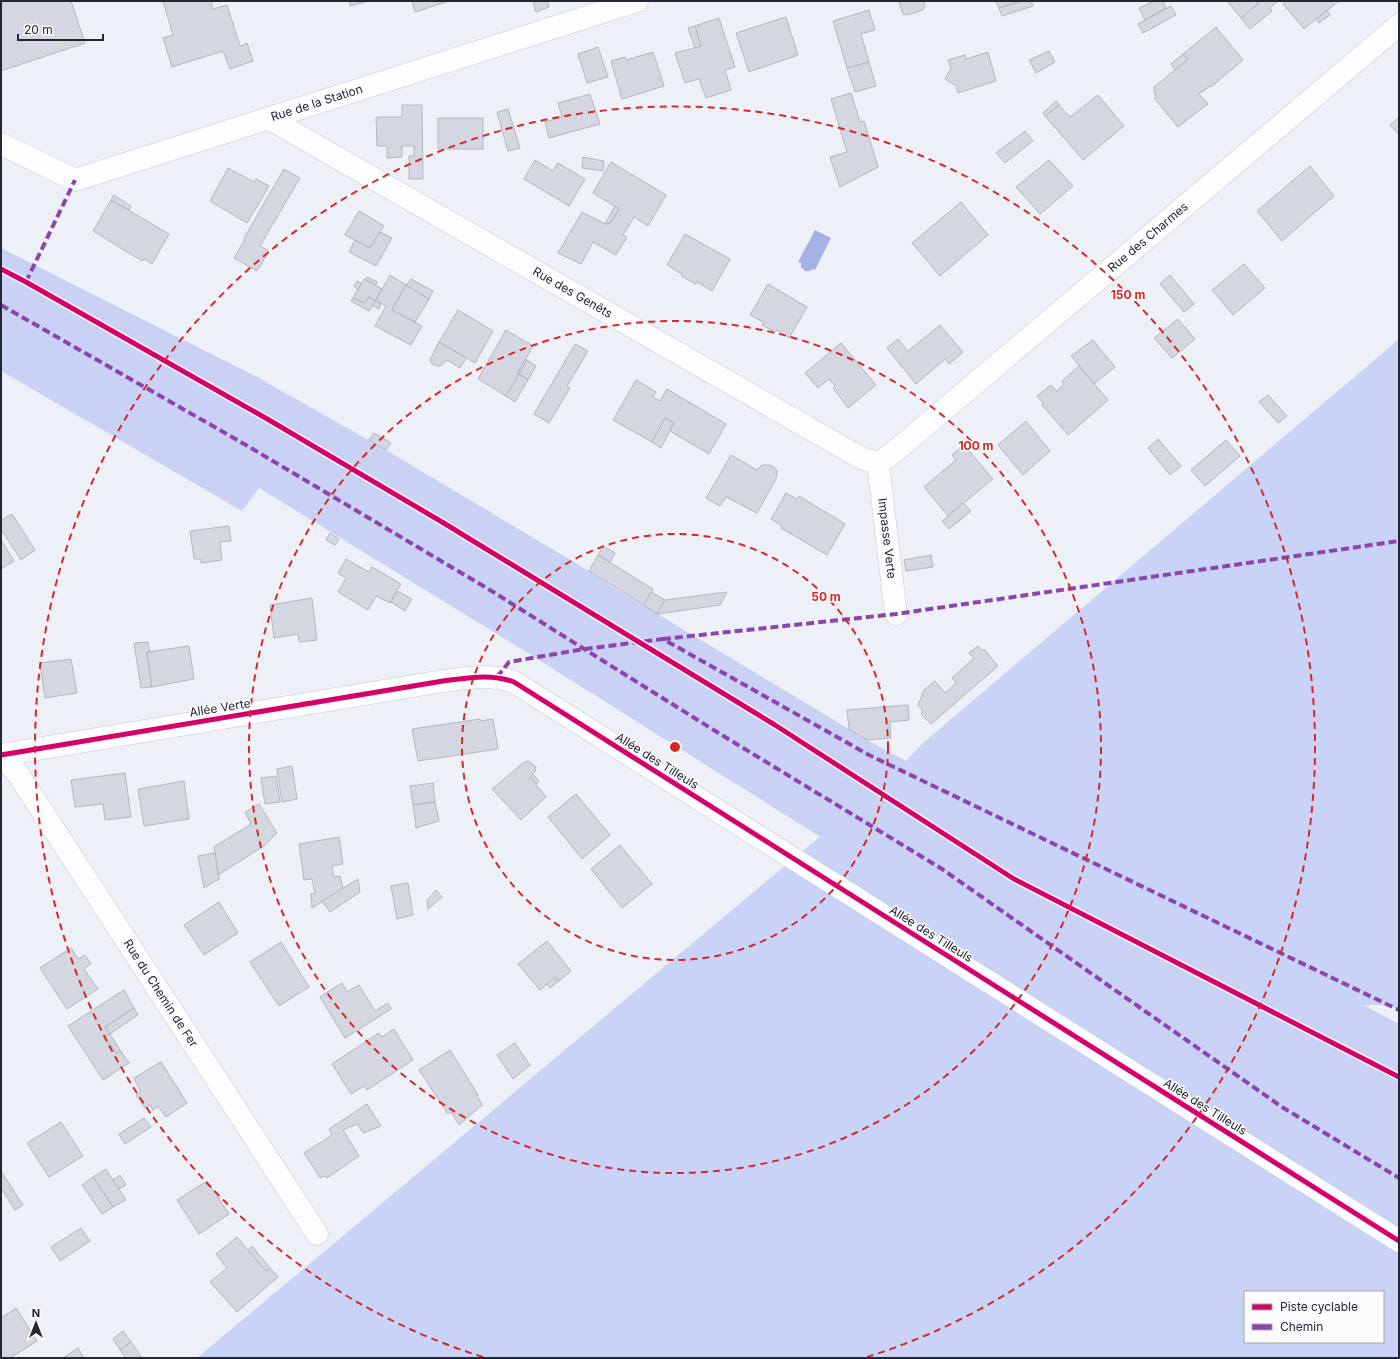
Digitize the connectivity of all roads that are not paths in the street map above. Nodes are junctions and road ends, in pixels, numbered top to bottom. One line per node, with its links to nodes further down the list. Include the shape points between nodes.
1 (637, 1): 3 (street, Rue de la Station)
2 (1399, 26): 5 (street, Rue des Charmes, via 900,448)
3 (268, 118): 4 (street, Rue de la Station, via 75,180); 5 (street, Rue des Genêts, via 861,458)
4 (1, 144)
5 (878, 463): 6 (street, Impasse Verte)
6 (896, 614)
7 (443, 681): 8 (street, Allée Verte); 10 (street, Allée des Tilleuls, via 488,676 514,682)
8 (1, 755): 9 (street, Rue du Chemin de Fer, via 18,774)
9 (316, 1234)
10 (1399, 1241)

